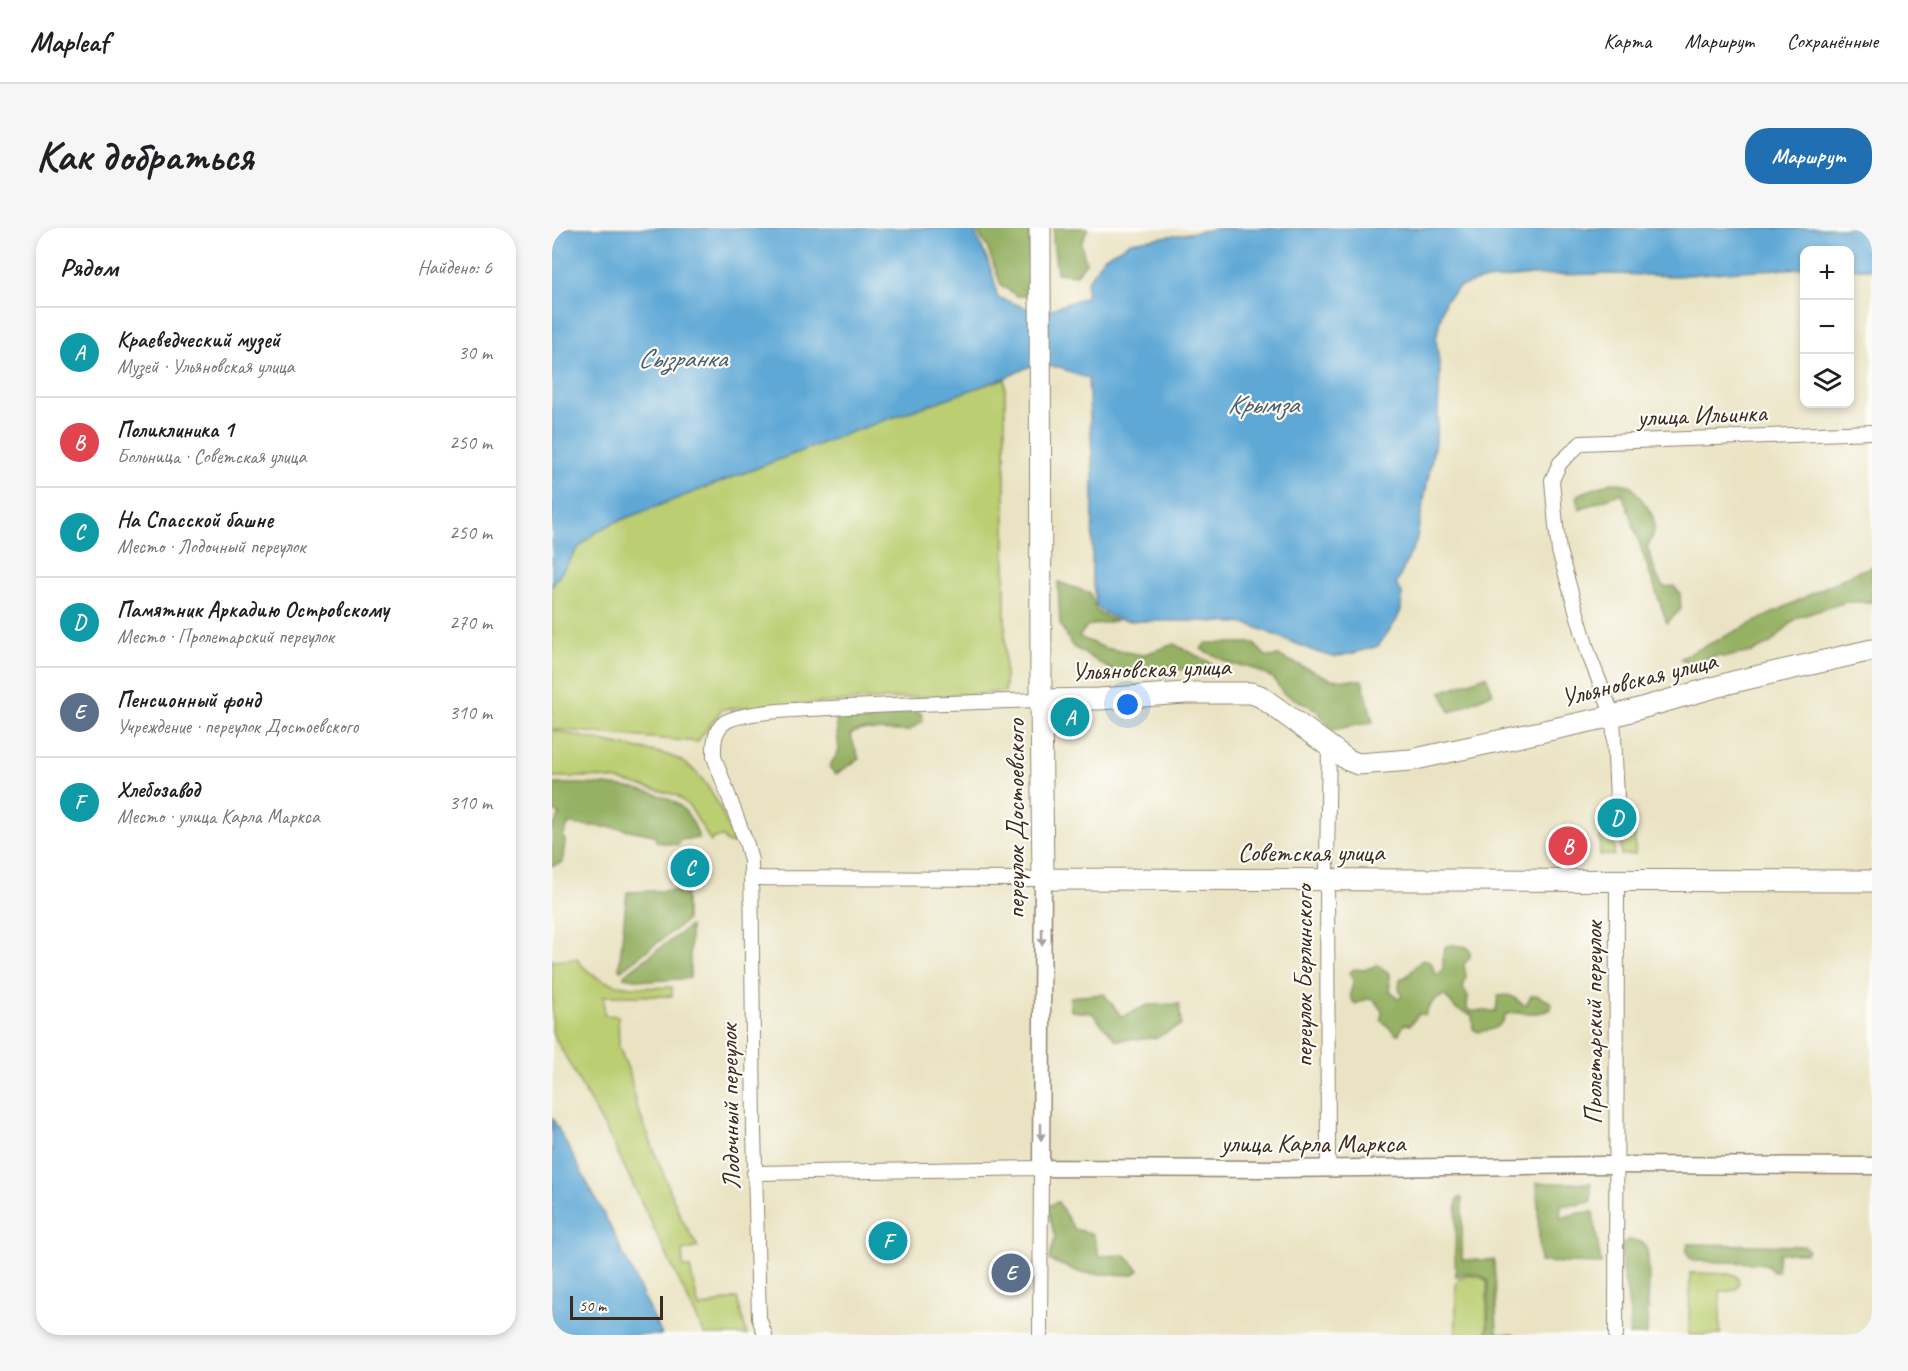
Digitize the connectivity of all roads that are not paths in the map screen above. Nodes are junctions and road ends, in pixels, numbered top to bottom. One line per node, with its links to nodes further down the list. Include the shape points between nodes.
1 (1040, 228): 4 (main road, переулок Достоевского)
2 (1872, 432): 5 (street, улица Ильинка, via 1581,443 1560,464 1552,480 1559,551 1589,655)
3 (1872, 651): 5 (main road, Ульяновская улица, via 1733,682)
4 (1041, 700): 6 (main road, Ульяновская улица, via 1251,693); 7 (street, Ульяновская улица, via 934,702 780,711 733,718 716,732); 10 (main road, переулок Достоевского)
5 (1613, 716): 6 (main road, Ульяновская улица, via 1411,760 1358,764); 8 (street)
6 (1329, 748): 11 (street, переулок Берлинского)
7 (714, 757): 9 (street, Лодочный переулок, via 747,845)
8 (1617, 798)
9 (751, 878): 10 (street, Советская улица); 18 (street, Лодочный переулок)
10 (1043, 879): 11 (main road, Советская улица); 16 (street, переулок Достоевского, one-way to 16)
11 (1328, 879): 12 (main road, Советская улица); 17 (street, переулок Берлинского)
12 (1617, 879): 13 (main road, Советская улица); 14 (street, Пролетарский переулок)
13 (1872, 881)
14 (1617, 1166): 15 (street, улица Карла Маркса); 17 (street, улица Карла Маркса); 21 (street, Пролетарский переулок)
15 (1872, 1166)
16 (1041, 1168): 17 (street, улица Карла Маркса); 18 (street, улица Карла Маркса); 20 (street, переулок Достоевского)
17 (1328, 1169)
18 (754, 1173): 19 (street, Лодочный переулок, via 759,1318)
19 (765, 1335)
20 (1040, 1335)
21 (1616, 1335)

